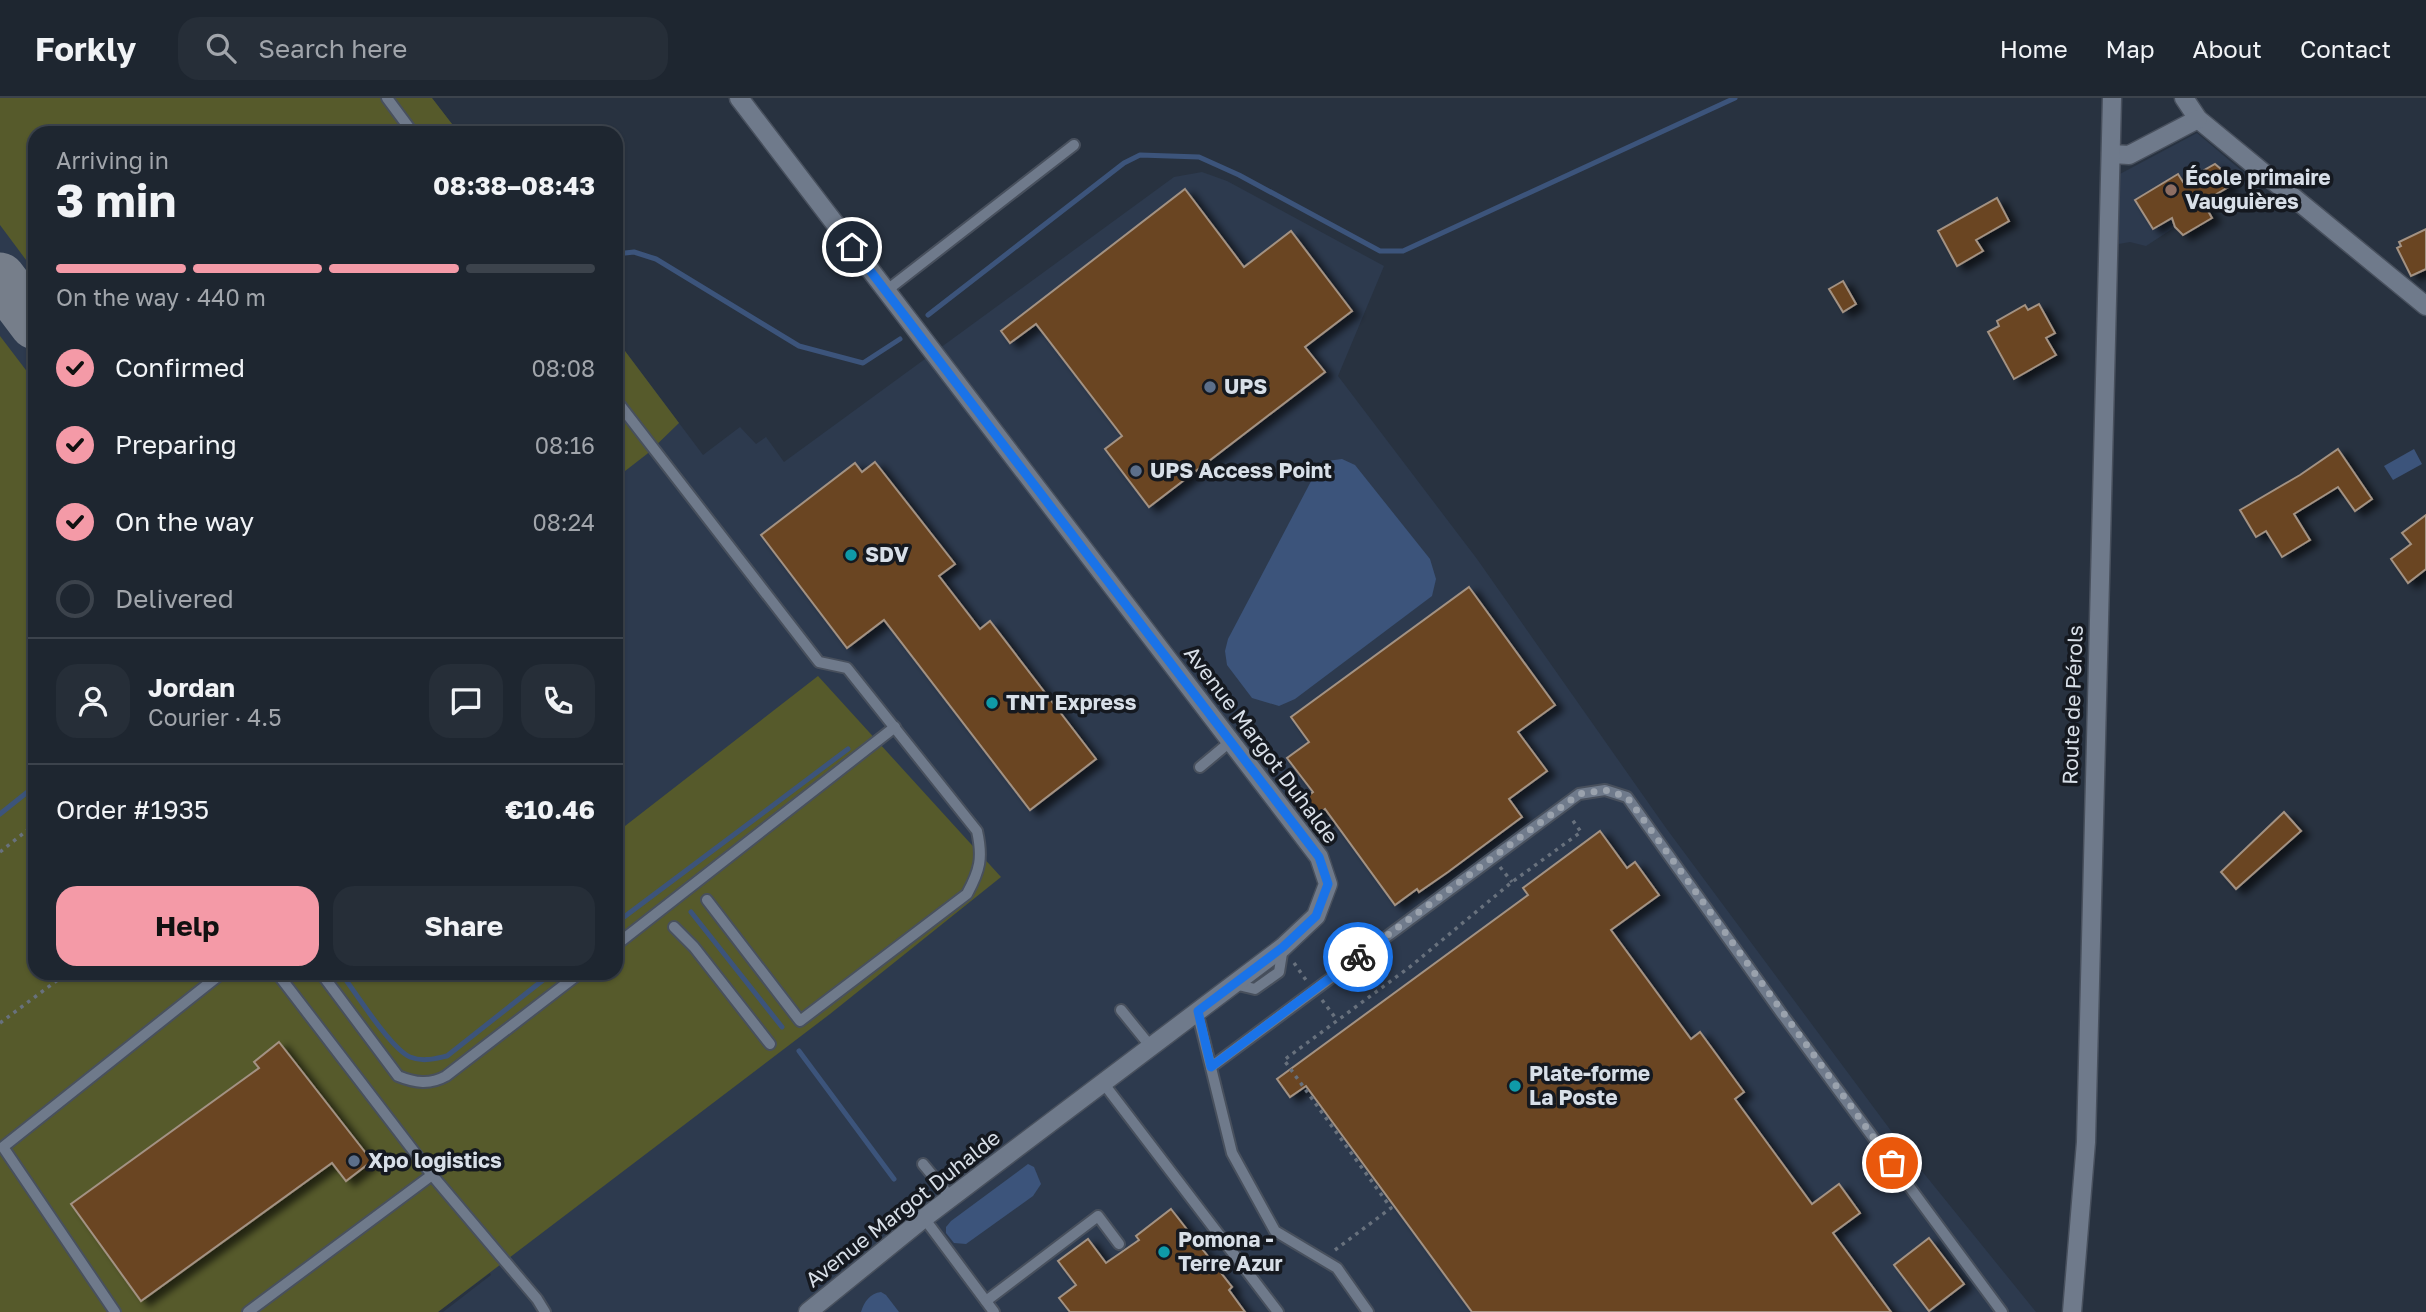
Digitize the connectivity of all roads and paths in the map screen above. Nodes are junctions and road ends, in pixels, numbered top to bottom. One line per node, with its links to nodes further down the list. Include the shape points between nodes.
1 (387, 98): 6 (lane)
2 (739, 98): 10 (street, Avenue Margot Duhalde)
3 (2112, 98): 8 (street, Route de Pérols)
4 (2184, 98): 5 (street)
5 (2198, 119): 8 (street, via 2129,155); 9 (street)
6 (408, 126)
7 (1074, 145): 10 (lane)
8 (2112, 155): 49 (street, Route de Pérols, via 2086,1142)
9 (2418, 290): 11 (street)
10 (886, 291): 14 (street, Avenue Margot Duhalde)
11 (2426, 306)
12 (623, 409): 13 (lane, via 819,662 847,668)
13 (895, 727): 19 (lane, via 977,831 981,849 978,872 967,894 800,1021); 21 (lane)
14 (1231, 741): 15 (lane); 28 (street, Avenue Margot Duhalde, via 1319,857 1328,884 1316,916)
15 (1200, 767)
16 (1561, 806): 32 (lane); 39 (path, via 1581,832 1284,1060 1391,1208); 48 (lane, via 1579,794 1605,790 1627,797)
17 (28, 830): 18 (path)
18 (0, 852)
19 (707, 900)
20 (674, 927): 30 (lane)
21 (623, 940)
22 (58, 980): 29 (path)
23 (213, 980): 41 (lane, via 3,1147)
24 (282, 980): 35 (lane)
25 (326, 980): 26 (lane, via 398,1076 423,1083 446,1076)
26 (571, 980)
27 (1121, 1010): 31 (lane)
28 (1198, 1011): 31 (street, Avenue Margot Duhalde); 32 (lane)
29 (0, 1023)
30 (770, 1044)
31 (1151, 1047): 33 (street, Avenue Margot Duhalde)
32 (1211, 1067): 39 (lane, via 1232,1153 1275,1231)
33 (1104, 1084): 36 (street, Avenue Margot Duhalde); 46 (lane)
34 (923, 1164): 36 (lane)
35 (432, 1175): 42 (lane); 43 (lane)
36 (951, 1198): 37 (street, Avenue Margot Duhalde)
37 (924, 1218): 40 (lane); 44 (street, Avenue Margot Duhalde)
38 (1119, 1244): 40 (lane, via 1098,1216)
39 (1323, 1259): 47 (lane, via 1337,1268)
40 (986, 1301): 45 (lane)
41 (115, 1312)
42 (248, 1312)
43 (545, 1312)
44 (808, 1312)
45 (995, 1312)
46 (1278, 1312)
47 (1368, 1312)
48 (2002, 1312)
49 (2072, 1312)

